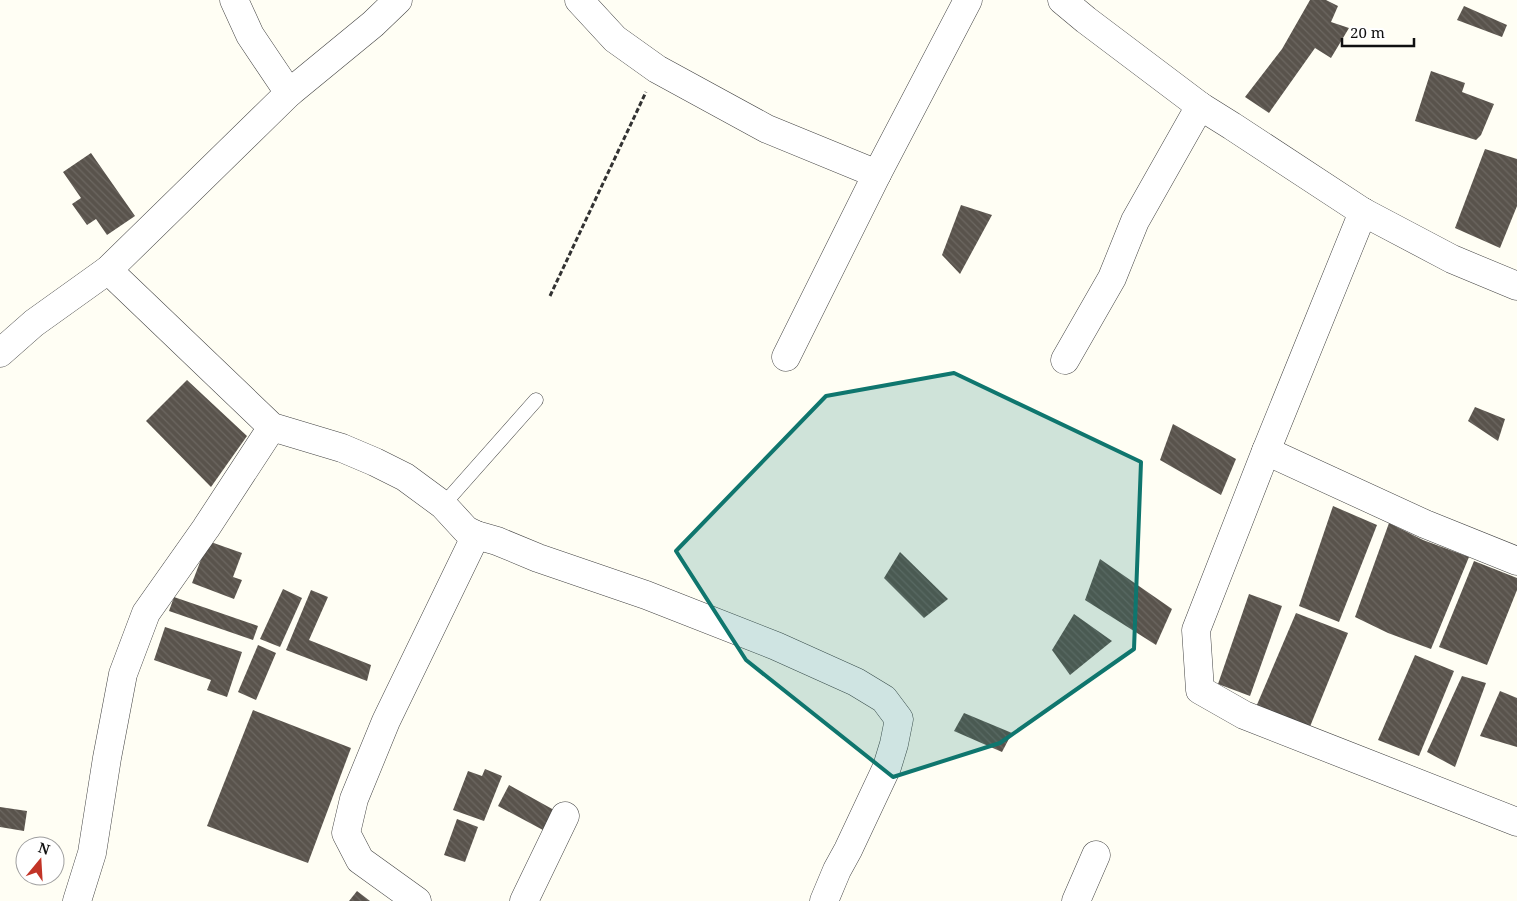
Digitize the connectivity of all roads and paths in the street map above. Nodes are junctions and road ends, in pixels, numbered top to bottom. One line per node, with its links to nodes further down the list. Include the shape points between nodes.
1 (234, 0): 7 (street, via 250,35)
2 (398, 0): 7 (street)
3 (579, 0): 6 (street, via 615,39)
4 (968, 0): 9 (street)
5 (1062, 0): 8 (street)
6 (656, 69): 9 (street, via 767,129); 13 (path)
7 (289, 93): 11 (street)
8 (1200, 106): 10 (street); 16 (street, via 1135,221 1112,278)
9 (877, 174): 15 (street)
10 (1363, 212): 12 (street, via 1452,259); 19 (street)
11 (108, 270): 14 (street); 18 (street)
12 (1517, 286)
13 (550, 296)
14 (2, 347)
15 (786, 358)
16 (1065, 360)
17 (536, 400): 20 (lane)
18 (272, 427): 20 (street, via 342,448 375,462 405,477); 26 (street, via 146,613 123,674 92,853)
19 (1266, 451): 22 (street, via 1425,524); 24 (street, via 1196,630 1200,690 1244,715)
20 (444, 505): 21 (street, via 466,530)
21 (476, 535): 27 (street, via 386,721 354,799 346,833 360,860); 29 (street, via 646,595 776,646 856,682 884,700 899,719 894,744)
22 (1517, 561)
23 (566, 816): 28 (street)
24 (1517, 822)
25 (1096, 855): 30 (street)
26 (77, 901)
27 (417, 901)
28 (524, 901)
29 (824, 901)
30 (1076, 901)

